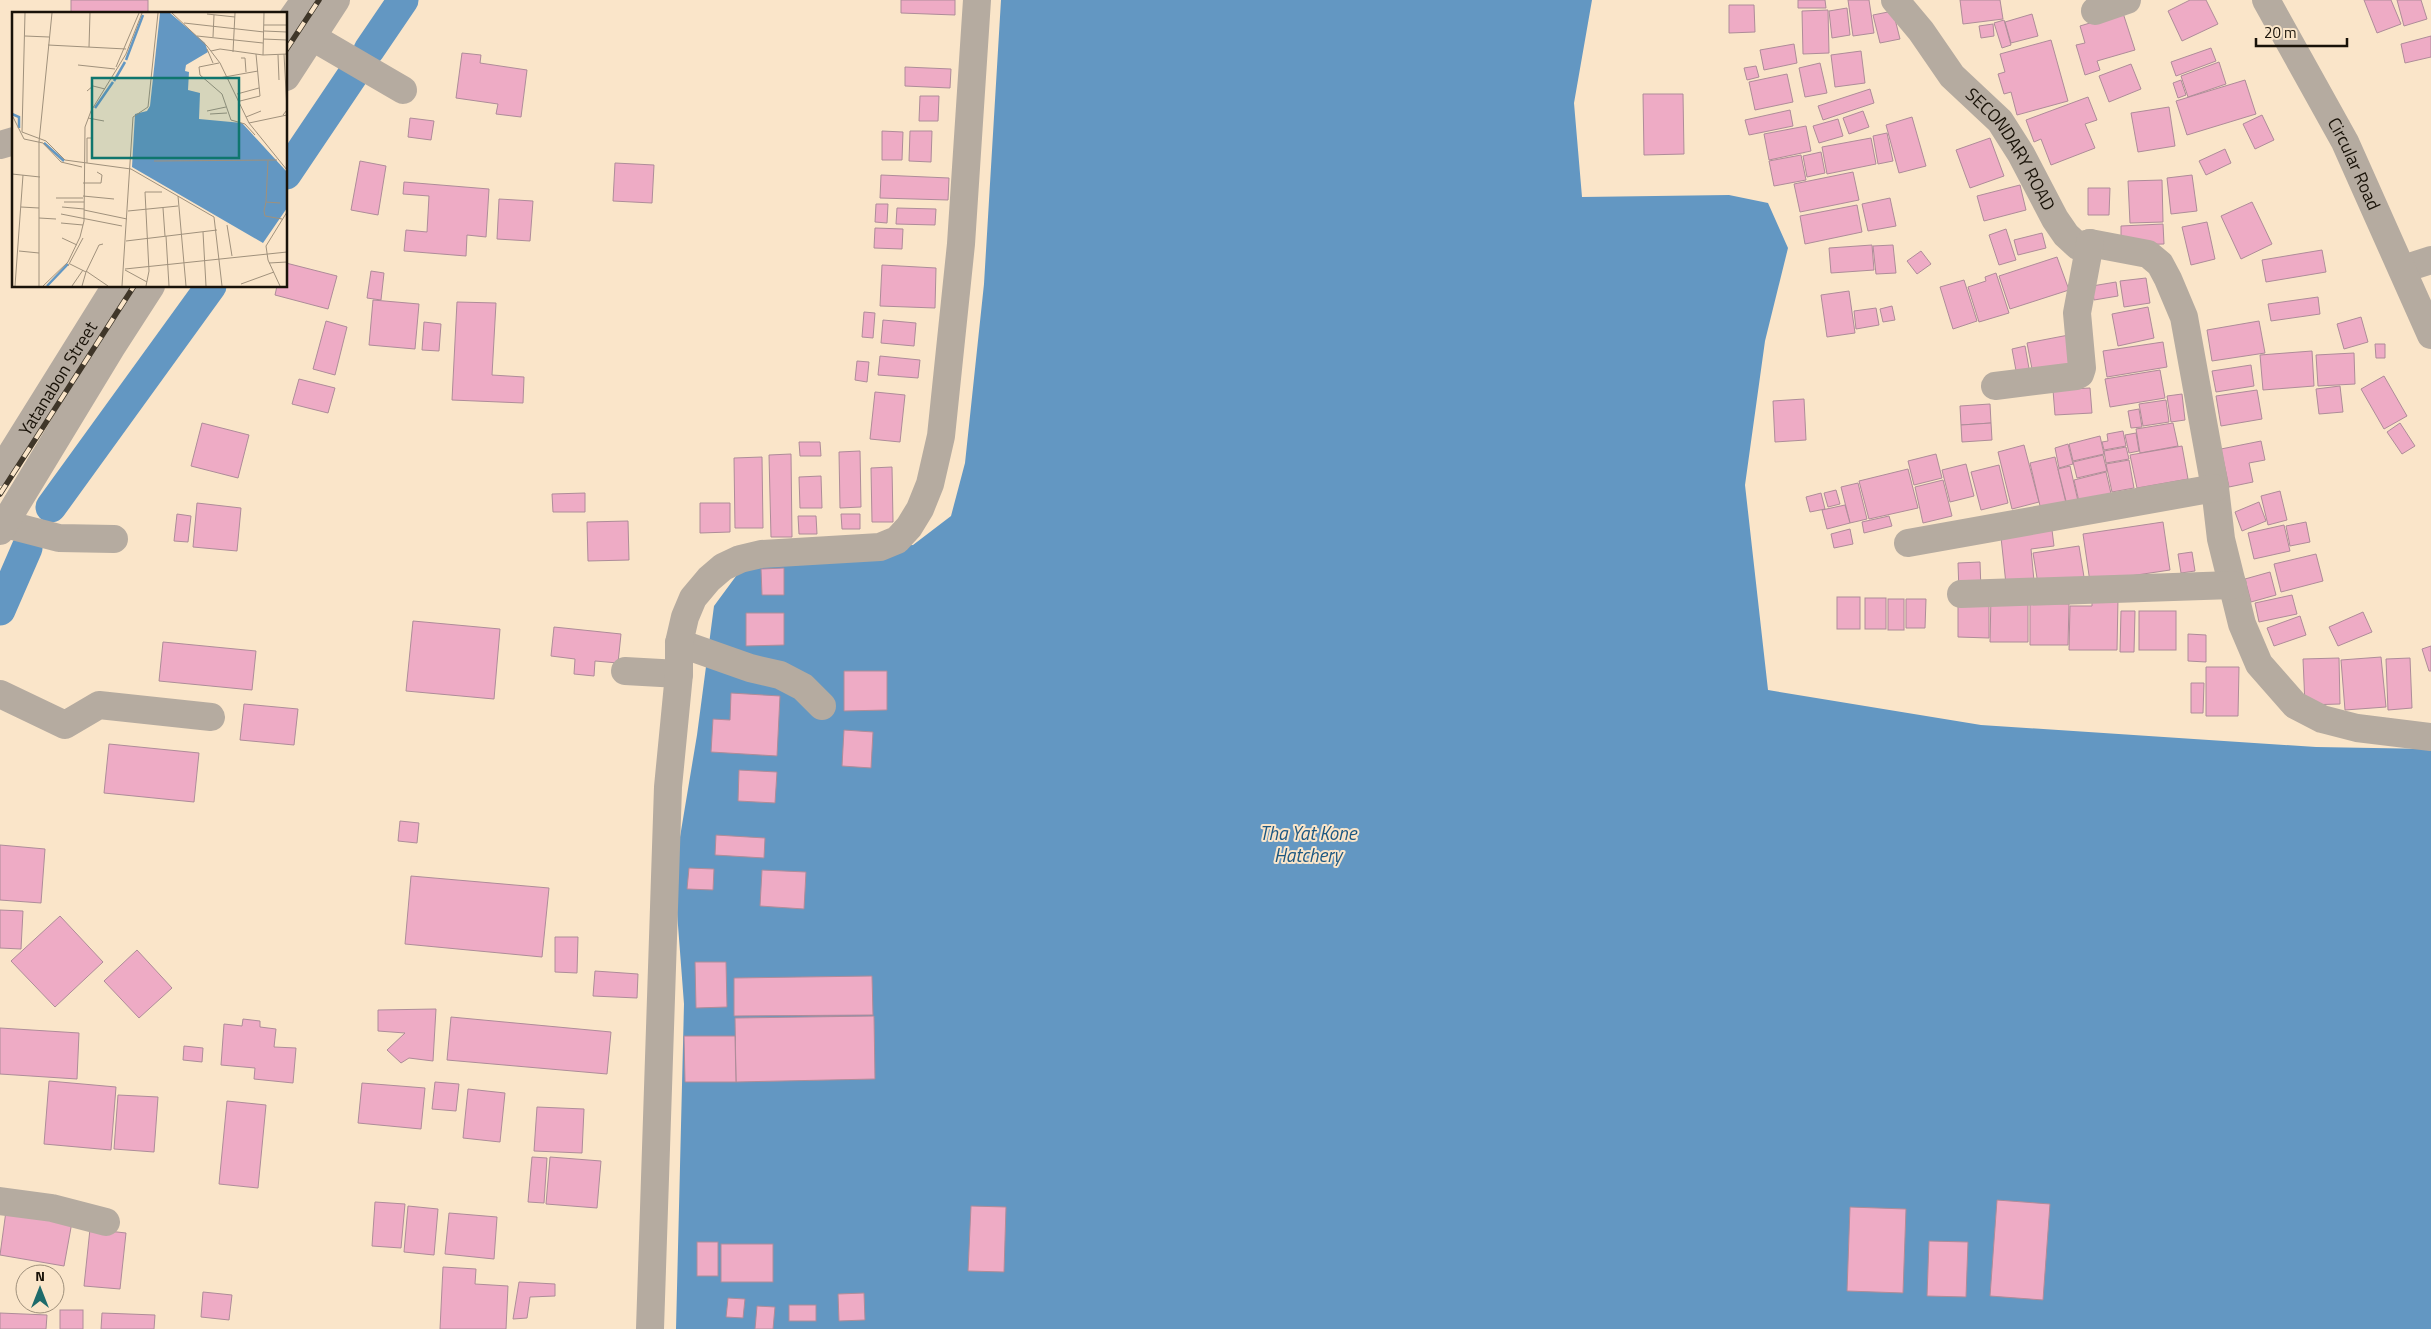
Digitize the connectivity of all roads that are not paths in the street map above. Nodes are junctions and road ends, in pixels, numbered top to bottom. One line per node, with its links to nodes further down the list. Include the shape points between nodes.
1 (305, 0): 8 (street)
2 (336, 0): 10 (street)
3 (976, 0): 29 (street, via 961,244 941,436 930,484 920,509 897,540 880,547 760,554 724,567 694,598 685,617)
4 (1896, 0): 13 (street, SECONDARY ROAD, via 1952,76 1978,97 2012,137 2037,188 2066,235 2078,246)
5 (2127, 0): 7 (street)
6 (2266, 0): 15 (street, Circular Road, via 2345,142)
7 (2095, 11)
8 (288, 26)
9 (288, 27): 10 (street)
10 (312, 37): 11 (street); 12 (street)
11 (288, 74)
12 (403, 90)
13 (2090, 243): 21 (street, via 2077,313 2080,374); 23 (street, SECONDARY ROAD, via 2148,254 2164,271 2184,318)
14 (2431, 260): 15 (street)
15 (2403, 269): 19 (street, Circular Road)
16 (115, 288): 18 (street, Yatanabon Street)
17 (149, 288): 20 (street)
18 (88, 331): 20 (street); 22 (street, Yatanabon Street)
19 (2431, 335)
20 (110, 348): 24 (street)
21 (1995, 386)
22 (0, 472)
23 (2215, 488): 26 (street); 27 (street, via 2220,539)
24 (2, 527): 25 (street, via 59,538)
25 (114, 539)
26 (1908, 543)
27 (2233, 585): 28 (street); 35 (street, via 2242,624 2258,664 2295,705 2322,719 2357,728)
28 (1961, 594)
29 (679, 643): 31 (street); 33 (street, via 803,686)
30 (626, 672): 31 (street)
31 (679, 674): 38 (street, via 668,787)
32 (0, 694): 34 (street, via 64,725 99,705)
33 (822, 706)
34 (211, 717)
35 (2431, 737)
36 (0, 1202): 37 (street, via 52,1208)
37 (106, 1222)
38 (650, 1329)

